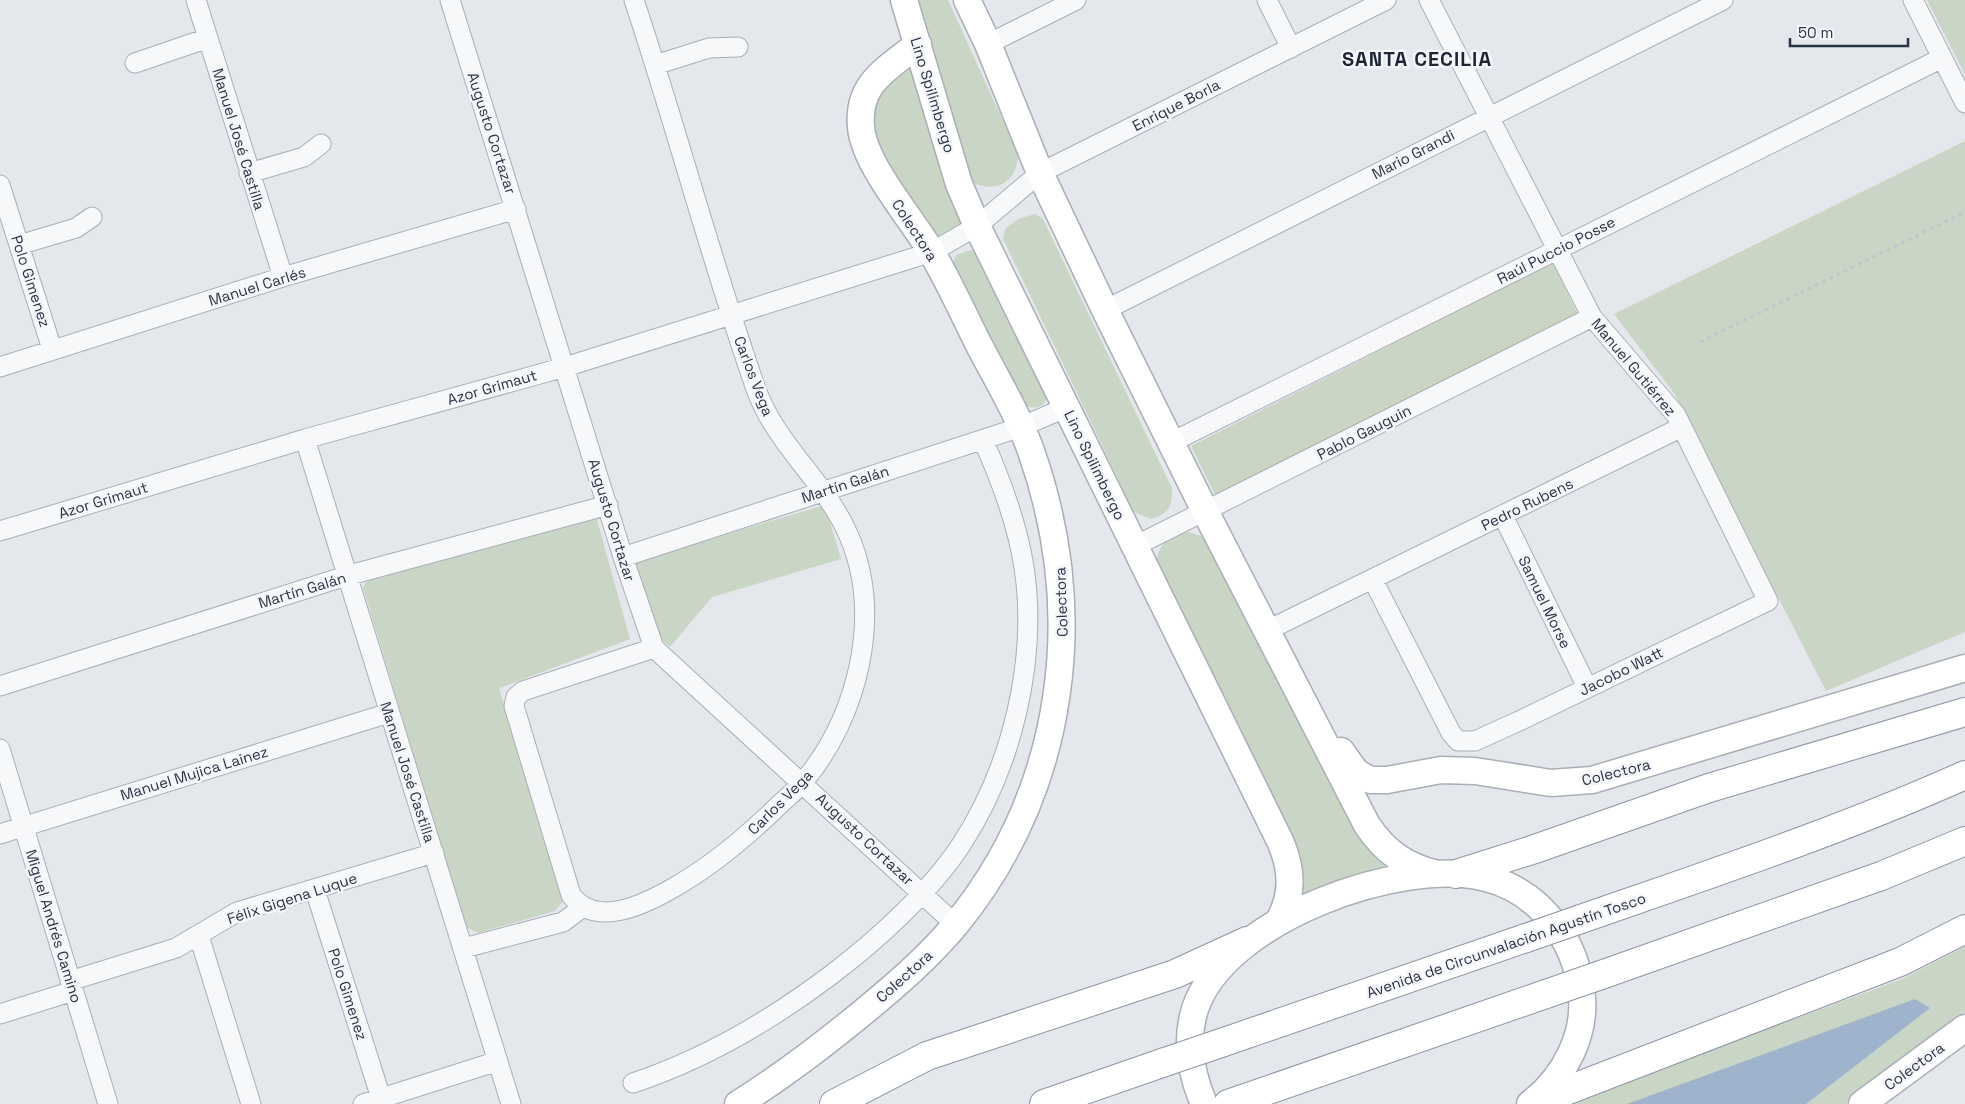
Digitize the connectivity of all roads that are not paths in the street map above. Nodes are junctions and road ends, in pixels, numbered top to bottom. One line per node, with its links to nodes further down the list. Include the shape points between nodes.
1 (196, 0): 12 (street, Manuel José Castilla)
2 (450, 0): 26 (street, Augusto Cortazar)
3 (634, 0): 19 (street, Carlos Vega)
4 (904, 0): 13 (main road, Lino Spilimbergo)
5 (967, 0): 14 (main road)
6 (1076, 0): 14 (street)
7 (1267, 0): 16 (street)
8 (1386, 0): 16 (street, Enrique Borla)
9 (1429, 0): 21 (street, Manuel Gutiérrez)
10 (1723, 0): 21 (street, Mario Grandi)
11 (1913, 0): 17 (street)
12 (208, 38): 18 (street); 23 (street, Manuel José Castilla)
13 (918, 44): 28 (main road, Lino Spilimbergo, via 959,184); 31 (main road, Colectora, via 874,79 865,92 861,131 888,187)
14 (988, 44): 24 (main road)
15 (738, 47): 19 (street, via 709,48)
16 (1291, 48): 24 (street, Enrique Borla)
17 (1942, 58): 20 (street); 30 (street, Raúl Puccio Posse)
18 (135, 63)
19 (656, 65): 34 (street, Carlos Vega)
20 (1965, 103)
21 (1489, 116): 30 (street, Manuel Gutiérrez); 33 (street, Mario Grandi)
22 (322, 144): 23 (street, via 304,157)
23 (249, 173): 32 (street, Manuel José Castilla)
24 (1040, 173): 28 (street, Enrique Borla); 33 (main road)
25 (0, 185): 29 (street, Polo Gimenez)
26 (516, 209): 32 (street, Manuel Carlés); 37 (street, Augusto Cortazar)
27 (92, 217): 29 (street, via 76,228)
28 (977, 226): 31 (street, Azor Grimaut); 39 (main road, Lino Spilimbergo)
29 (19, 245): 36 (street, Polo Gimenez)
30 (1557, 249): 35 (street, Manuel Gutiérrez); 44 (street, Raúl Puccio Posse)
31 (932, 252): 34 (street, Azor Grimaut); 40 (main road, Colectora)
32 (283, 278): 36 (street, Manuel Carlés)
33 (1105, 310): 44 (main road)
34 (732, 315): 37 (street, Azor Grimaut); 45 (street, Carlos Vega, via 763,407 790,450)
35 (1592, 317): 41 (street, Manuel Gutiérrez); 47 (street, Pablo Gauguin)
36 (52, 349): 38 (street, Manuel Carlés)
37 (565, 366): 42 (street, Azor Grimaut); 46 (street, Augusto Cortazar)
38 (0, 367)
39 (1067, 407): 40 (street, Martín Galán); 50 (main road, Lino Spilimbergo)
40 (1021, 427): 43 (street, Martín Galán); 75 (main road, Colectora, via 1047,501 1059,557 1062,639 1058,693 1045,752 1024,812 994,869)
41 (1682, 427): 48 (street, Pedro Rubens); 54 (street, Manuel Gutiérrez)
42 (305, 439): 49 (street, Azor Grimaut); 52 (street, Manuel José Castilla)
43 (983, 440): 45 (street, Martín Galán); 72 (street, via 998,473 1024,568 1026,616 1022,678 1006,746 979,813 961,845)
44 (1170, 443): 47 (main road)
45 (824, 490): 51 (street, Martín Galán); 65 (street, Carlos Vega, via 850,538 861,575 865,605 863,644 850,700 826,750)
46 (608, 505): 51 (street, Augusto Cortazar); 52 (street, Martín Galán)
47 (1205, 511): 50 (street, Pablo Gauguin); 55 (main road)
48 (1503, 516): 53 (street, Pedro Rubens); 59 (street, Samuel Morse)
49 (0, 531)
50 (1135, 546): 74 (main road, Lino Spilimbergo, via 1287,858 1289,892)
51 (623, 557): 56 (street, Augusto Cortazar)
52 (346, 576): 58 (street, Martín Galán); 62 (street, Manuel José Castilla)
53 (1373, 580): 55 (street, Pedro Rubens); 59 (street, Jacobo Watt, via 1458,741 1475,741)
54 (1768, 601): 59 (street, Jacobo Watt)
55 (1266, 631): 60 (main road)
56 (654, 648): 65 (street, Augusto Cortazar); 73 (street, via 523,691 516,697 514,706 572,895)
57 (1965, 668): 60 (main road, Colectora, via 1620,774 1564,783 1452,770 1370,780 1356,772)
58 (0, 686)
59 (1587, 687)
60 (1298, 692): 70 (main road, via 1376,839 1402,862 1419,870)
61 (1965, 712): 70 (highway, via 1710,788 1525,853)
62 (389, 713): 66 (street, Manuel Mujica Lainez); 69 (street, Manuel José Castilla)
63 (0, 749): 66 (street, Miguel Andrés Camino)
64 (1965, 775): 93 (highway, Avenida de Circunvalación Agustín Tosco, bridge, via 1805,840)
65 (803, 782): 72 (street, Augusto Cortazar); 73 (street, Carlos Vega, via 734,847 676,886 620,910 602,913)
66 (24, 826): 67 (street, Manuel Mujica Lainez); 80 (street, Miguel Andrés Camino)
67 (0, 834)
68 (1965, 841): 86 (highway, bridge, via 1881,876)
69 (434, 853): 71 (street, Félix Gigena Luque); 79 (street, Manuel José Castilla)
70 (1447, 874): 74 (main road, via 1402,879 1349,892); 95 (main road, via 1474,875 1499,882 1531,900 1562,934 1577,968 1582,1002 1576,1041 1559,1075)
71 (315, 890): 77 (street, Félix Gigena Luque, via 237,912); 85 (street, Polo Gimenez)
72 (922, 892): 75 (street, Augusto Cortazar); 84 (street, via 863,951 809,992 718,1049)
73 (583, 908): 79 (street, via 563,922)
74 (1278, 922): 78 (main road)
75 (956, 925): 91 (main road, Colectora, via 877,1001)
76 (1965, 929): 95 (highway, via 1892,966)
77 (199, 936): 80 (street, Félix Gigena Luque, via 176,948); 88 (street)
78 (1247, 941): 92 (highway, via 1175,974 927,1056); 94 (main road, via 1212,977 1196,1007 1190,1032 1191,1060)
79 (464, 948): 83 (street, Manuel José Castilla)
80 (72, 986): 81 (street, Félix Gigena Luque); 87 (street, Miguel Andrés Camino)
81 (0, 1014)
82 (1965, 1028): 96 (main road, Colectora)
83 (498, 1061): 85 (street); 90 (street, Manuel José Castilla)
84 (633, 1083)
85 (381, 1098): 89 (street)
86 (1235, 1102)
87 (108, 1104)
88 (251, 1104)
89 (363, 1104)
90 (511, 1104)
91 (738, 1104)
92 (834, 1104)
93 (1044, 1104)
94 (1204, 1104)
95 (1531, 1104)
96 (1862, 1104)

